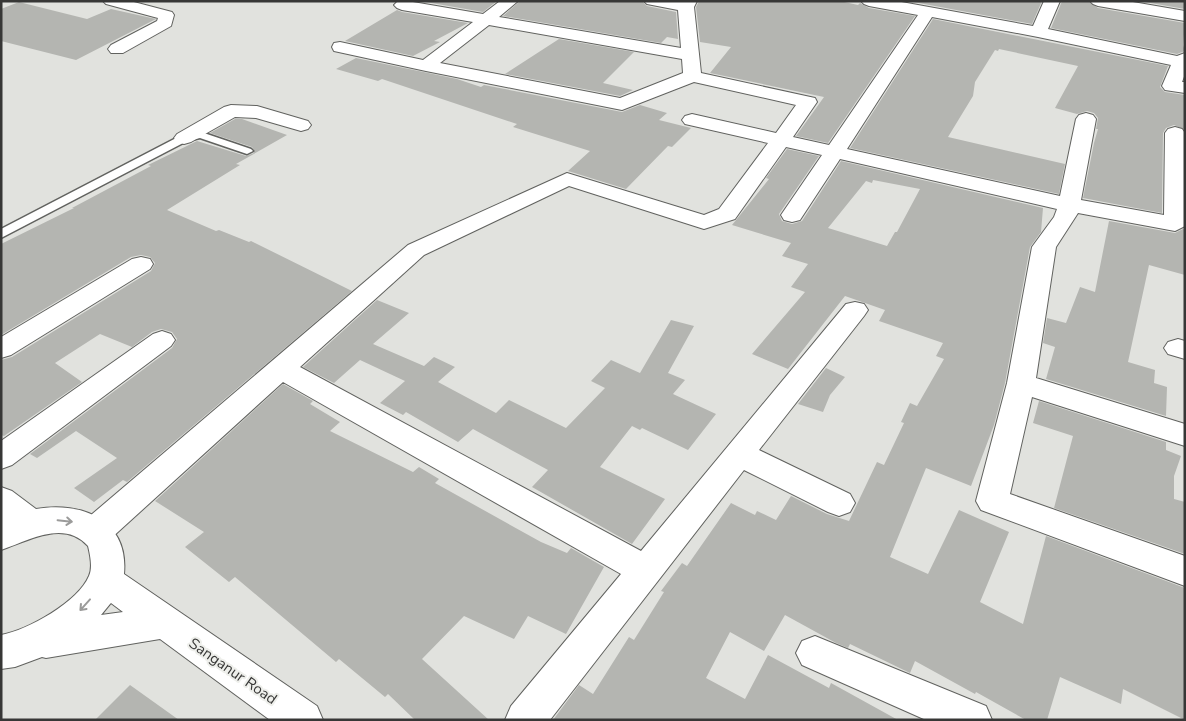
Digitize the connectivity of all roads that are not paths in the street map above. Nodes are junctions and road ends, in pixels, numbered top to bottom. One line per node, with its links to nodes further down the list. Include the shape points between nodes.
1 (111, 1): 15 (street, via 166,15 165,23)
2 (510, 1): 12 (street)
3 (652, 1): 7 (street)
4 (869, 1): 10 (street)
5 (1052, 1): 13 (street)
6 (1098, 1): 9 (street)
7 (687, 4): 18 (street)
8 (402, 5): 12 (street)
9 (1151, 6): 11 (street)
10 (928, 12): 13 (street); 27 (street)
11 (1185, 16)
12 (486, 20): 17 (street); 18 (street)
13 (1038, 32): 16 (street)
14 (340, 47): 17 (street)
15 (117, 49)
16 (1183, 60): 19 (street, via 1171,86)
17 (426, 66): 18 (street, via 622,104)
18 (691, 66): 25 (street, via 808,102)
19 (1185, 88)
20 (1086, 119): 28 (street)
21 (692, 120): 25 (street)
22 (301, 125): 24 (street, via 257,112 231,111)
23 (1175, 134): 28 (street, via 1175,224)
24 (184, 138): 26 (lane, via 201,135); 30 (lane)
25 (780, 139): 27 (street); 35 (street, via 727,214 704,222 568,178 416,250)
26 (247, 151)
27 (834, 152): 28 (street); 29 (street)
28 (1069, 205): 36 (street, via 1065,217 1044,247)
29 (792, 215)
30 (1, 234)
31 (141, 264): 34 (street)
32 (855, 310): 38 (street)
33 (162, 340): 39 (street)
34 (1, 348)
35 (280, 368): 43 (street); 45 (street)
36 (1021, 383): 37 (street); 46 (street, via 992,501)
37 (1185, 434)
38 (739, 454): 41 (street); 45 (street)
39 (1, 458)
40 (1, 500): 42 (street)
41 (839, 503)
42 (31, 523): 43 (street, one-way to 43, via 79,522); 44 (street)
43 (96, 531): 47 (street, via 106,546)
44 (1, 536)
45 (646, 570): 52 (street)
46 (1185, 571)
47 (106, 580): 48 (street, Sanganur Road); 49 (street, one-way to 49, via 85,608 68,622)
48 (163, 622): 49 (street); 51 (street, Sanganur Road)
49 (18, 648)
50 (816, 653): 53 (street)
51 (303, 720)
52 (525, 720)
53 (972, 720)

